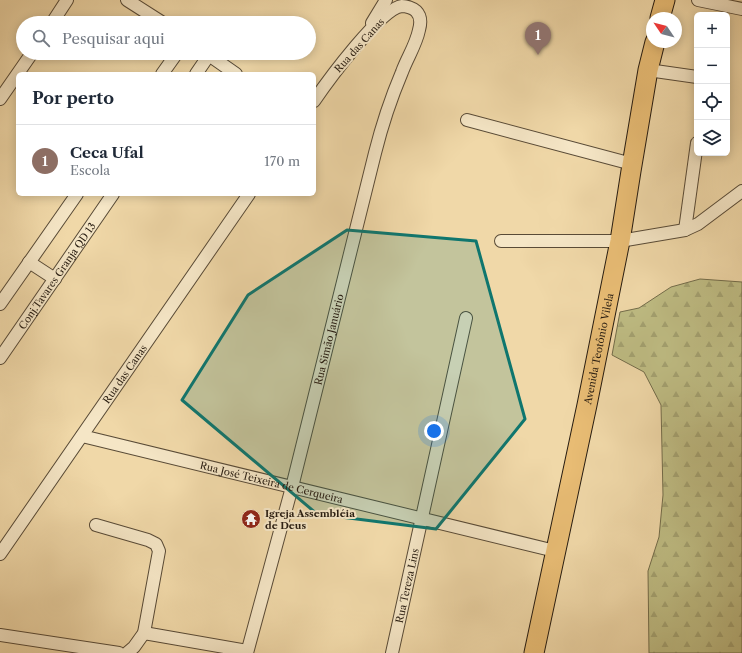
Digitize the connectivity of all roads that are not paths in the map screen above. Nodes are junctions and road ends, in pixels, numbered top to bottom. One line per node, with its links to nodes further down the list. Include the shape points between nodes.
1 (67, 0): 9 (street)
2 (127, 0): 10 (street)
3 (386, 0): 12 (street)
4 (665, 0): 8 (main road)
5 (698, 0): 6 (street)
6 (714, 6): 7 (street)
7 (742, 9)
8 (662, 12)
9 (57, 16)
10 (152, 16)
11 (420, 30): 12 (street, Rua das Canas, via 417,12 413,8 401,6 378,22); 43 (street, Rua Simão Januário, via 384,119)
12 (359, 43): 26 (street, Rua das Canas)
13 (654, 48): 18 (main road, Avenida Teotônio Vilela)
14 (27, 60): 19 (street)
15 (171, 60): 20 (street)
16 (204, 60): 21 (street)
17 (216, 60): 22 (street)
18 (648, 70): 24 (street); 29 (main road, Avenida Teotônio Vilela)
19 (18, 72)
20 (163, 72)
21 (197, 72)
22 (233, 72)
23 (16, 76): 25 (street)
24 (694, 77)
25 (0, 98)
26 (316, 98)
27 (467, 120): 29 (street)
28 (695, 156): 34 (street)
29 (632, 164): 36 (main road, Avenida Teotônio Vilela)
30 (742, 190): 34 (street, via 698,224)
31 (76, 196): 37 (street)
32 (112, 196): 38 (street, Conj.Tavares Granja QD 13)
33 (248, 196): 42 (street, Rua das Canas)
34 (685, 230): 36 (street)
35 (501, 241): 36 (street)
36 (620, 241): 47 (main road, Avenida Teotônio Vilela)
37 (29, 262): 38 (street); 39 (street)
38 (55, 279): 41 (street, Conj.Tavares Granja QD 13)
39 (0, 304)
40 (466, 318): 44 (street, Rua Tereza Lins)
41 (0, 358)
42 (82, 436): 43 (street, Rua José Teixeira de Cerqueira); 46 (street, Rua das Canas)
43 (292, 487): 44 (street, Rua José Teixeira de Cerqueira); 51 (street, Rua Simão Januário)
44 (422, 518): 47 (street, Rua José Teixeira de Cerqueira); 54 (street, Rua Tereza Lins)
45 (96, 525): 49 (street, via 148,540 158,548)
46 (5, 537): 48 (street, Rua das Canas)
47 (555, 551): 55 (main road, Avenida Teotônio Vilela)
48 (0, 554)
49 (144, 633): 51 (street); 53 (street)
50 (0, 635): 52 (street)
51 (247, 652)
52 (119, 653)
53 (127, 653)
54 (392, 653)
55 (534, 653)

